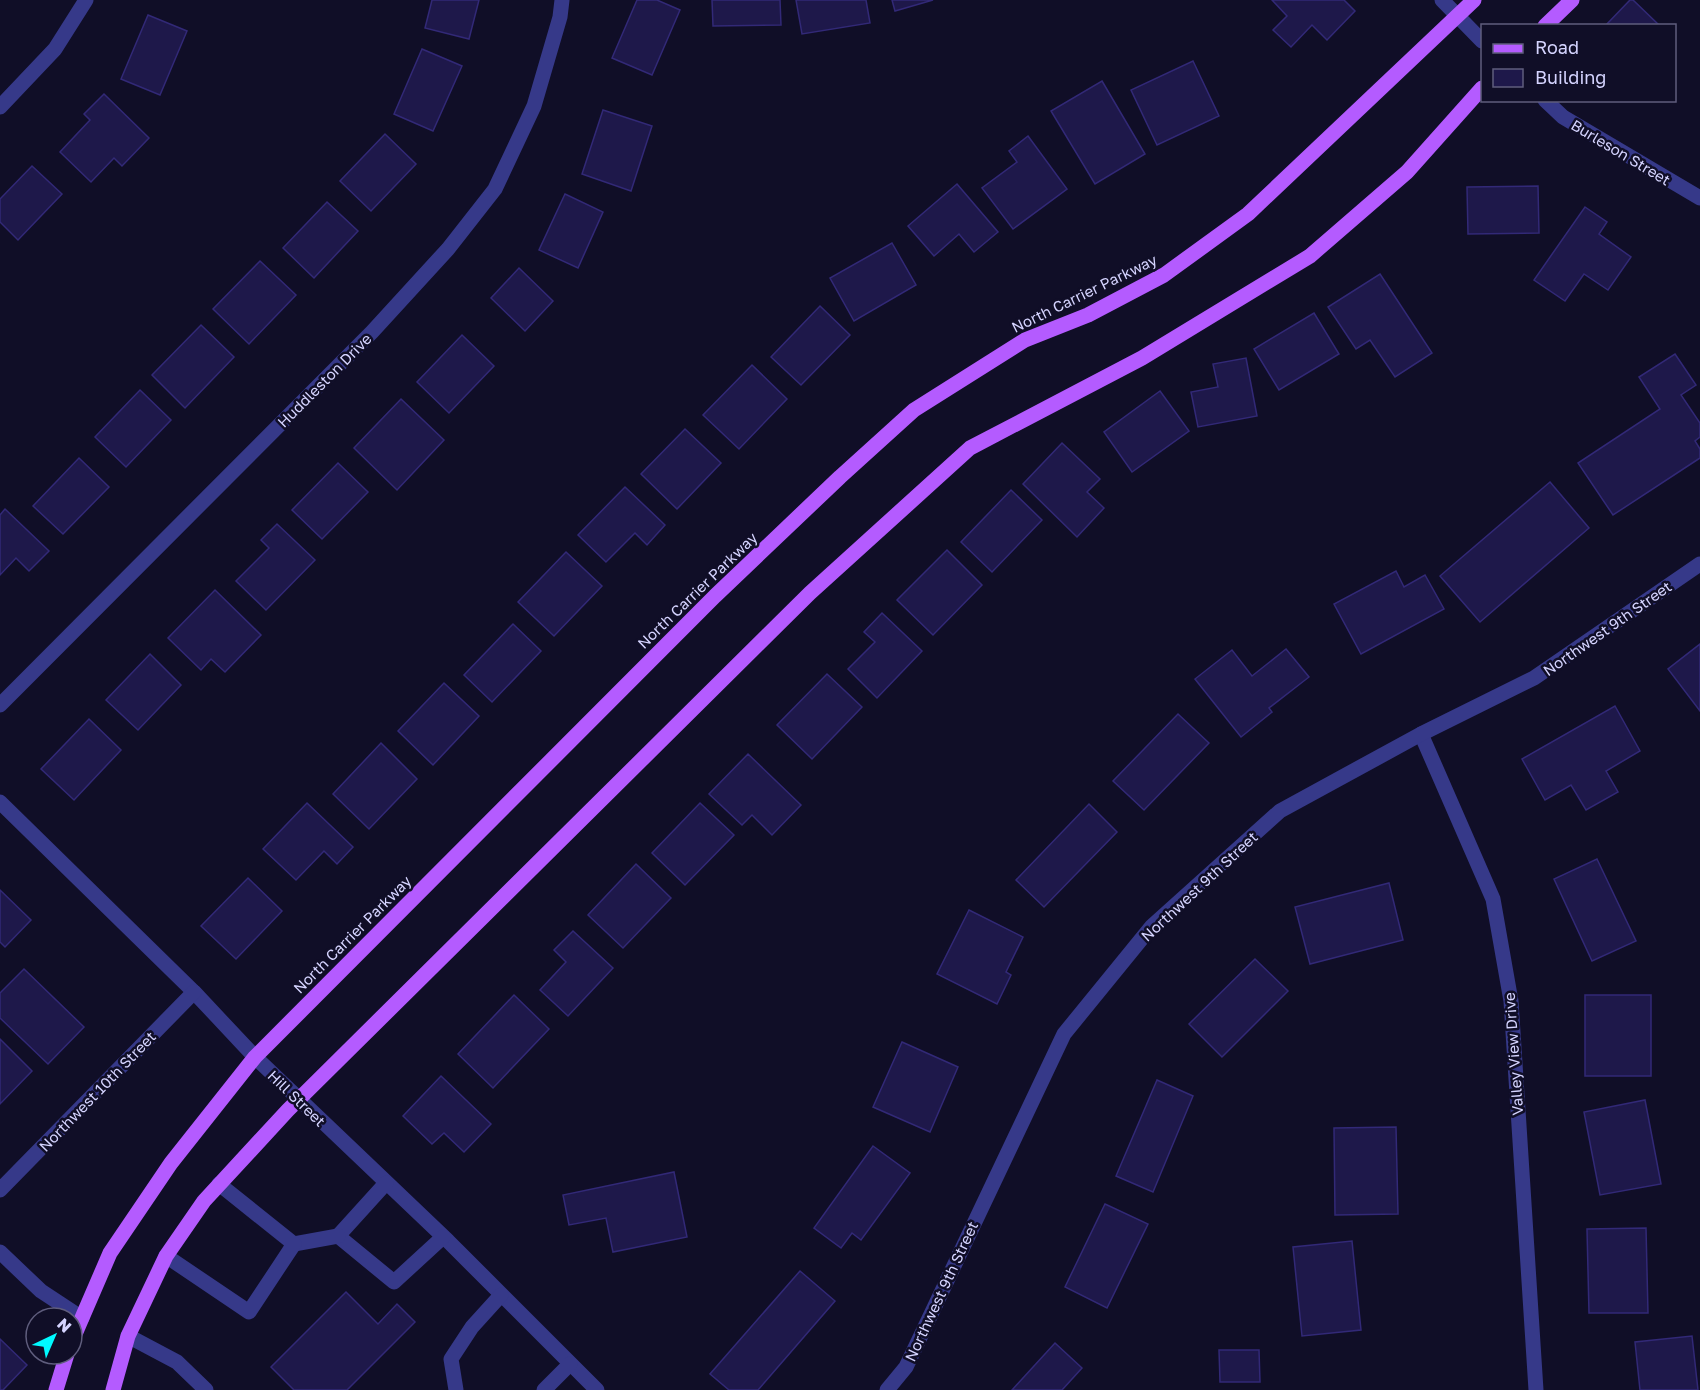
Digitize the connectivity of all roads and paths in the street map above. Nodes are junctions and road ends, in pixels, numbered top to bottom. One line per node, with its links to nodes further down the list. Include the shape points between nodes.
1 (86, 0): 11 (street, via 55,49)
2 (562, 0): 14 (street, Huddleston Drive, via 534,106 495,189 448,249 372,332)
3 (1442, 0): 6 (street)
4 (1474, 0): 6 (main road, North Carrier Parkway)
5 (1572, 0): 7 (main road)
6 (1458, 16): 8 (street); 18 (main road, North Carrier Parkway, via 1248,214 1183,262 1088,315 1025,340 914,410 715,596)
7 (1547, 24)
8 (1481, 40)
9 (1481, 89): 19 (main road, via 1407,172 1310,256 1142,358 970,448 810,593)
10 (1547, 102): 12 (street, Burleson Street, via 1563,117)
11 (0, 107)
12 (1700, 198)
13 (1700, 564): 15 (street, Northwest 9th Street, via 1534,678)
14 (0, 705)
15 (1421, 734): 40 (street, Northwest 9th Street, via 1280,812 1152,926 1064,1034 906,1367); 41 (street, Valley View Drive, via 1493,899 1509,989)
16 (0, 802): 17 (street, Hill Street)
17 (194, 992): 18 (street, Hill Street); 22 (street, Northwest 10th Street)
18 (255, 1057): 19 (street, Hill Street); 30 (main road, North Carrier Parkway, via 171,1162 110,1252)
19 (299, 1100): 20 (street, Hill Street); 21 (main road)
20 (386, 1183): 23 (street); 24 (street, Hill Street)
21 (219, 1185): 25 (street); 27 (main road)
22 (0, 1190)
23 (338, 1236): 24 (street, via 394,1282); 25 (street)
24 (443, 1237): 28 (street, Hill Street)
25 (294, 1244): 27 (street, via 249,1312)
26 (0, 1252): 29 (street, via 41,1291)
27 (166, 1256): 31 (main road)
28 (501, 1295): 32 (street, Hill Street); 37 (street, via 472,1327 451,1359)
29 (64, 1306)
30 (84, 1313)
31 (128, 1336): 35 (main road); 36 (street, via 177,1362)
32 (570, 1364): 38 (street); 39 (street, Hill Street)
33 (63, 1366): 34 (main road)
34 (56, 1390)
35 (113, 1390)
36 (206, 1390)
37 (456, 1390)
38 (544, 1390)
39 (597, 1390)
40 (887, 1390)
41 (1536, 1390)

